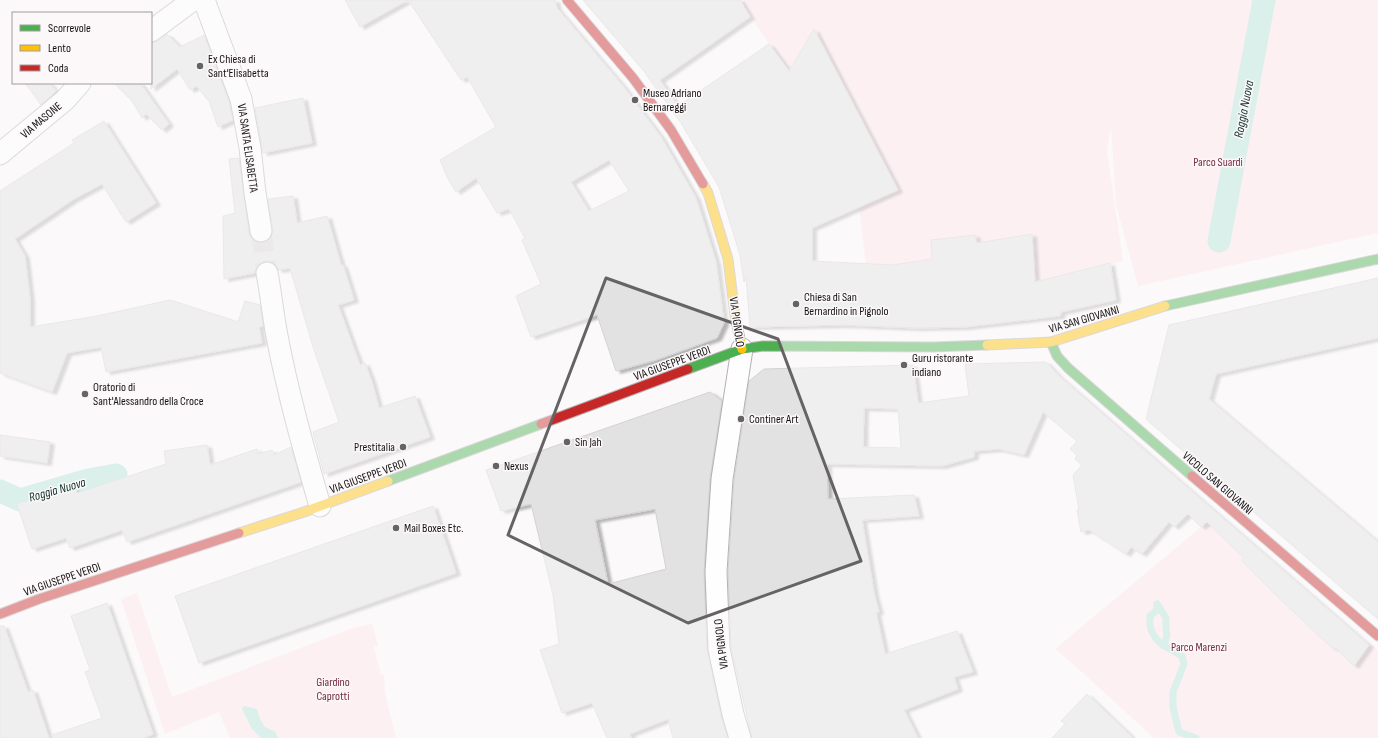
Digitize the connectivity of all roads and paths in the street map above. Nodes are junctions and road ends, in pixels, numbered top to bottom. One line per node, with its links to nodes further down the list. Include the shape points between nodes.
1 (193, 0): 4 (street)
2 (204, 0): 7 (street, VIA SANTA ELISABETTA, via 241,99)
3 (567, 0): 11 (street, VIA PIGNOLO, via 633,78 675,136 708,194 728,259)
4 (152, 30)
5 (79, 84): 6 (street, VIA MASONE, via 65,100)
6 (0, 154)
7 (261, 231)
8 (1378, 259): 10 (street, VIA SAN GIOVANNI, via 1164,306)
9 (267, 273): 12 (street, via 285,377)
10 (1051, 342): 11 (street, VIA SAN GIOVANNI, via 933,347 762,346); 14 (street, VICOLO SAN GIOVANNI, via 1057,356 1068,368)
11 (742, 350): 12 (street, VIA GIUSEPPE VERDI); 15 (street, VIA PIGNOLO, via 722,479 716,572 719,650)
12 (320, 506): 13 (street, VIA GIUSEPPE VERDI)
13 (0, 614)
14 (1378, 636)
15 (740, 738)

